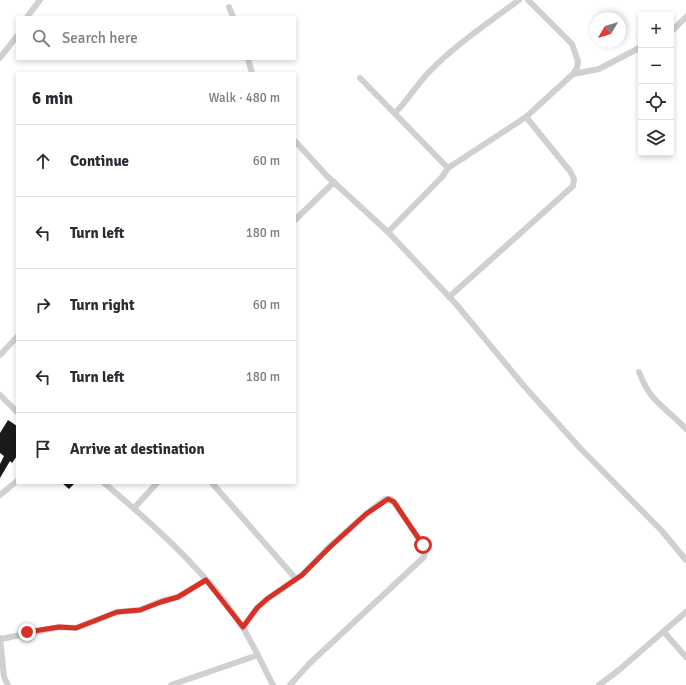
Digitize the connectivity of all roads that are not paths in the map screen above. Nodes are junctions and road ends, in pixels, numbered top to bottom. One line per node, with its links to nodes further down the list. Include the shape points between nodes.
1 (40, 0): 5 (street)
2 (519, 0): 16 (street, via 465,40 429,73)
3 (528, 0): 14 (street, via 572,44 578,61)
4 (229, 7): 6 (street)
5 (28, 16)
6 (233, 16)
7 (686, 17): 8 (street)
8 (674, 29)
9 (16, 37): 11 (street)
10 (639, 48): 14 (street, via 599,69)
11 (0, 58)
12 (248, 60): 13 (street)
13 (252, 72)
14 (573, 74): 17 (street)
15 (360, 78): 16 (street)
16 (395, 113): 19 (street)
17 (526, 117): 19 (street); 23 (street, via 570,171 574,179 573,186)
18 (296, 142): 20 (street)
19 (448, 168): 22 (street)
20 (334, 182): 21 (street); 22 (street)
21 (296, 219)
22 (388, 232): 23 (street)
23 (448, 297): 36 (street, via 580,448 662,531)
24 (16, 337): 25 (street)
25 (0, 355)
26 (639, 372): 29 (street, via 650,396)
27 (0, 395): 28 (street)
28 (16, 411)
29 (685, 426)
30 (16, 482): 34 (street)
31 (105, 484): 35 (street)
32 (156, 484): 35 (street)
33 (213, 484): 37 (street)
34 (0, 495)
35 (134, 508): 38 (street)
36 (686, 560)
37 (296, 579): 40 (street, via 257,608); 48 (street, via 366,514 388,499 394,502 425,550 422,560 309,664)
38 (206, 580): 40 (street); 42 (street, via 178,597 140,610 117,612 76,628 59,627)
39 (686, 612): 41 (street)
40 (243, 627): 43 (street)
41 (664, 632): 44 (street); 49 (street)
42 (0, 638): 46 (street, via 4,676)
43 (258, 655): 45 (street); 47 (street)
44 (686, 657)
45 (174, 684)
46 (8, 685)
47 (273, 685)
48 (290, 685)
49 (599, 685)

